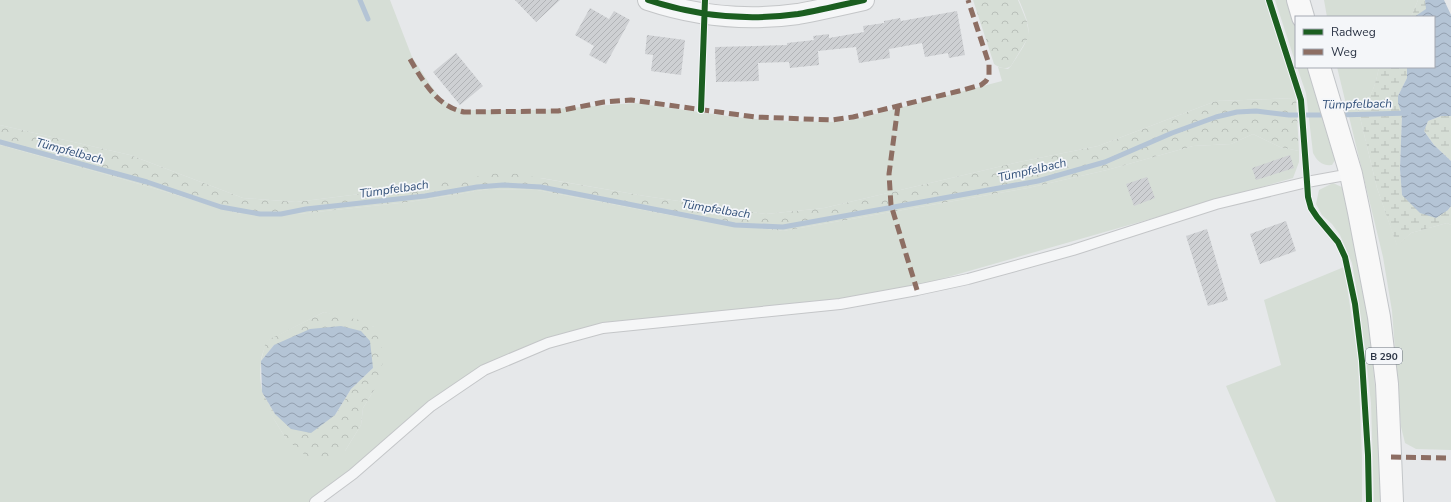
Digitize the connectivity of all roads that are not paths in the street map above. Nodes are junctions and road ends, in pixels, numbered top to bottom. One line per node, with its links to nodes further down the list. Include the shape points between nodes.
1 (648, 0): 2 (street, via 704,14 766,17 798,14)
2 (864, 0)
3 (1298, 0): 4 (main road)
4 (1303, 16)
5 (1319, 68): 6 (main road, B 290)
6 (1351, 174): 7 (lane, via 1216,204 1073,250 968,279 917,290 840,304 604,328 548,343 484,370 431,406 353,474); 8 (main road, B 290, via 1379,317 1387,384)
7 (316, 502)
8 (1392, 502)

